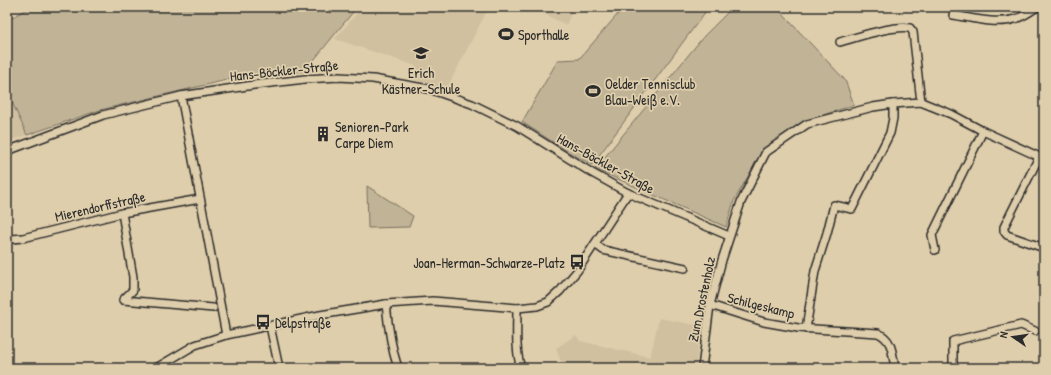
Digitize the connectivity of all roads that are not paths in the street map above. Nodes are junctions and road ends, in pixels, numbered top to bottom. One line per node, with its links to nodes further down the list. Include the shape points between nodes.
1 (1037, 7): 2 (street, via 1021,17 1006,21)
2 (953, 15)
3 (840, 42): 5 (street, via 893,28 910,28 913,32)
4 (181, 96): 8 (street, Hans-Böckler-Straße, via 103,115); 10 (street, Hans-Böckler-Straße, via 254,85 339,77 378,79 416,86 472,104 507,121); 11 (street)
5 (921, 102): 6 (street, Zum Drostenholz); 7 (street)
6 (893, 104): 14 (street, Zum Drostenholz, via 807,124 766,152 741,202); 24 (street, Schilgeskamp, via 890,133 852,209 834,205 815,271)
7 (983, 131): 9 (street); 17 (street, via 932,235)
8 (7, 151)
9 (1042, 158): 16 (street, via 1004,231 1007,236)
10 (628, 193): 14 (street, Hans-Böckler-Straße); 15 (street)
11 (200, 198): 12 (street, Mierendorffstraße); 26 (street)
12 (122, 213): 13 (street, Mierendorffstraße, via 23,238 12,240); 21 (street, via 133,277 133,290 123,300)
13 (7, 236)
14 (729, 236): 20 (street, Zum Drostenholz)
15 (595, 244): 18 (street, via 603,250); 22 (street, via 577,271 548,302)
16 (1044, 248)
17 (935, 250)
18 (685, 268)
19 (386, 304): 22 (street, via 433,301); 23 (street); 29 (street)
20 (710, 305): 24 (street, Schilgeskamp, via 764,322); 31 (street, Zum Drostenholz)
21 (213, 308)
22 (517, 308): 30 (street, via 517,344)
23 (270, 326): 26 (street); 28 (street)
24 (806, 329): 32 (street, Schilgeskamp, via 878,333 885,336 891,346)
25 (1036, 331): 33 (street, via 1021,325 953,341)
26 (226, 335): 27 (street, via 195,345)
27 (156, 368)
28 (279, 368)
29 (398, 368)
30 (521, 368)
31 (702, 368)
32 (894, 368)
33 (953, 368)

